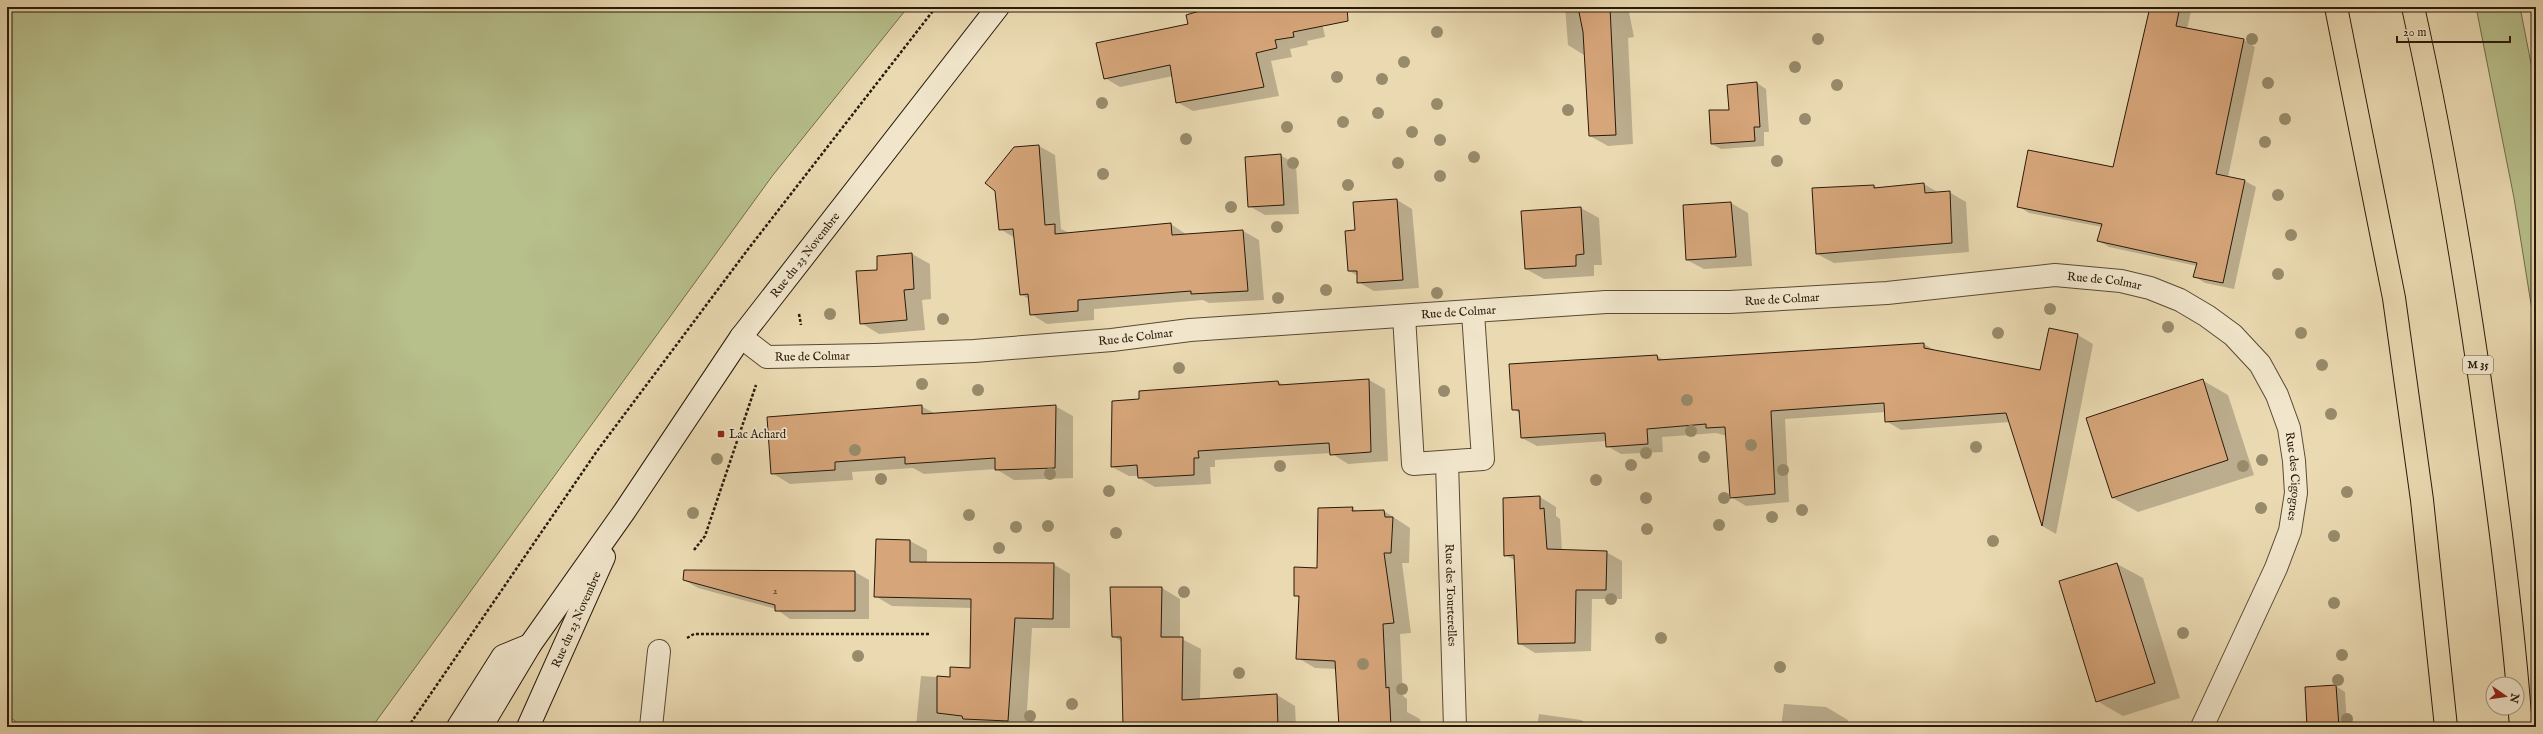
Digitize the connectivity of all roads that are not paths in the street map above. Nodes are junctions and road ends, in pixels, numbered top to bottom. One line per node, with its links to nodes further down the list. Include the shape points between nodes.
1 (998, 7): 7 (street, Rue du 23 Novembre)
2 (2336, 7): 18 (highway, via 2394,298 2422,500)
3 (2413, 7): 19 (highway, M 35, via 2444,162 2471,321 2499,510)
4 (2180, 300): 5 (street, Rue de Colmar, via 2150,288 2121,281 2055,276 1887,293 1730,302 1606,302); 17 (street, Rue des Cigognes, via 2234,335 2260,364 2277,395 2289,428 2296,493 2290,531 2276,568)
5 (1473, 313): 6 (street, Rue de Colmar); 8 (street, via 1483,459)
6 (1404, 316): 7 (street, Rue de Colmar, via 1190,330 1112,340 990,350 874,355 767,357); 8 (street, via 1413,464)
7 (741, 338): 9 (street, Rue du 23 Novembre)
8 (1447, 462): 16 (street, Rue des Tourterelles)
9 (624, 512): 10 (street, Rue du 23 Novembre); 14 (street, Rue du 23 Novembre)
10 (530, 645): 12 (street, via 503,656); 13 (street, Rue du 23 Novembre)
11 (659, 651): 15 (street)
12 (458, 727)
13 (481, 727)
14 (528, 727)
15 (651, 727)
16 (1455, 727)
17 (2202, 727)
18 (2446, 727)
19 (2521, 727)

